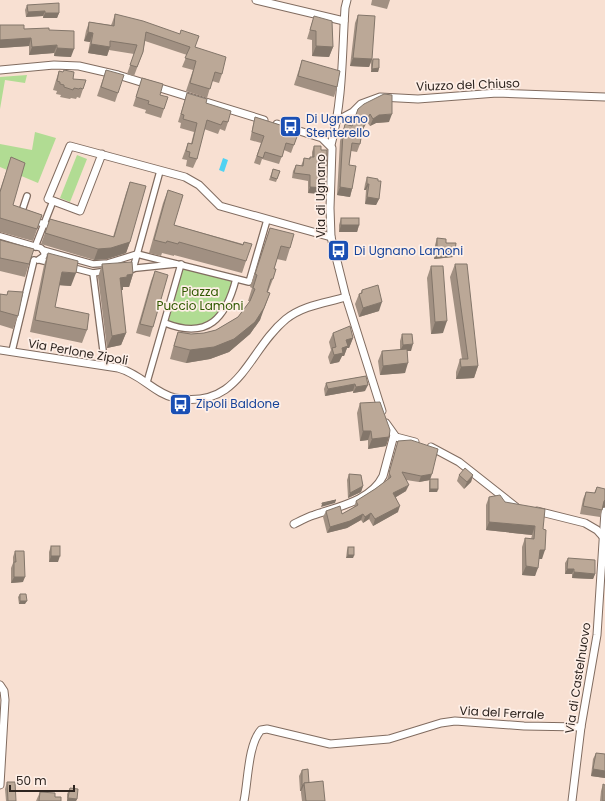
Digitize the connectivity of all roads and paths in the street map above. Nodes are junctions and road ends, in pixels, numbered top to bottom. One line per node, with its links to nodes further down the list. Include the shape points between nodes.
1 (256, 0): 3 (street)
2 (347, 0): 3 (street)
3 (344, 21): 6 (street)
4 (0, 70): 7 (street, Via di Ugnano, via 54,65 80,66 131,79 321,138)
5 (605, 97): 6 (street, Viuzzo del Chiuso, via 497,93 418,99 380,97 361,104)
6 (338, 120): 7 (street)
7 (331, 145): 16 (street, Via di Ugnano)
8 (102, 154): 9 (street); 11 (street, via 80,211); 11 (street, via 70,146 48,199)
9 (160, 170): 12 (street, via 192,180 220,206); 19 (street)
10 (27, 196): 13 (street, via 20,217)
11 (52, 201): 13 (street)
12 (267, 220): 16 (street); 25 (street, via 250,282)
13 (44, 224): 14 (street); 18 (street)
14 (58, 228)
15 (0, 236): 18 (street)
16 (331, 237): 26 (street, Via di Ugnano)
17 (43, 250): 18 (street); 18 (street, via 44,256); 19 (street, via 93,264 108,263)
18 (32, 254): 20 (street); 29 (street)
19 (138, 254): 21 (street); 23 (street)
20 (55, 264)
21 (181, 264): 23 (street); 25 (street); 27 (street)
22 (63, 266): 24 (street)
23 (133, 269): 24 (street)
24 (94, 273): 30 (street)
25 (236, 279): 27 (street, via 229,303 218,319 205,327 176,328)
26 (346, 297): 31 (street, Via Perlone Zipoli, via 304,308 287,318 239,378 227,389 216,394 199,399 176,398 162,393); 32 (street, Via di Ugnano, via 384,419)
27 (164, 323): 31 (street)
28 (0, 350): 29 (street, Via Perlone Zipoli)
29 (12, 352): 30 (street, Via Perlone Zipoli)
30 (105, 366): 31 (street, Via Perlone Zipoli, via 127,370)
31 (147, 382)
32 (394, 435): 34 (street, via 383,476 372,490 348,504 312,515); 35 (street, via 447,454 511,504 585,523)
33 (605, 511): 35 (street, Via di Castelnuovo)
34 (294, 524)
35 (604, 538): 37 (street, Via di Castelnuovo, via 597,635)
36 (0, 685): 38 (street, via 6,700)
37 (581, 727): 39 (street, Via del Ferrale, via 455,721 389,738 330,744 267,729 261,730 253,746); 40 (street, Via di Castelnuovo)
38 (0, 785)
39 (244, 801)
40 (572, 801)

